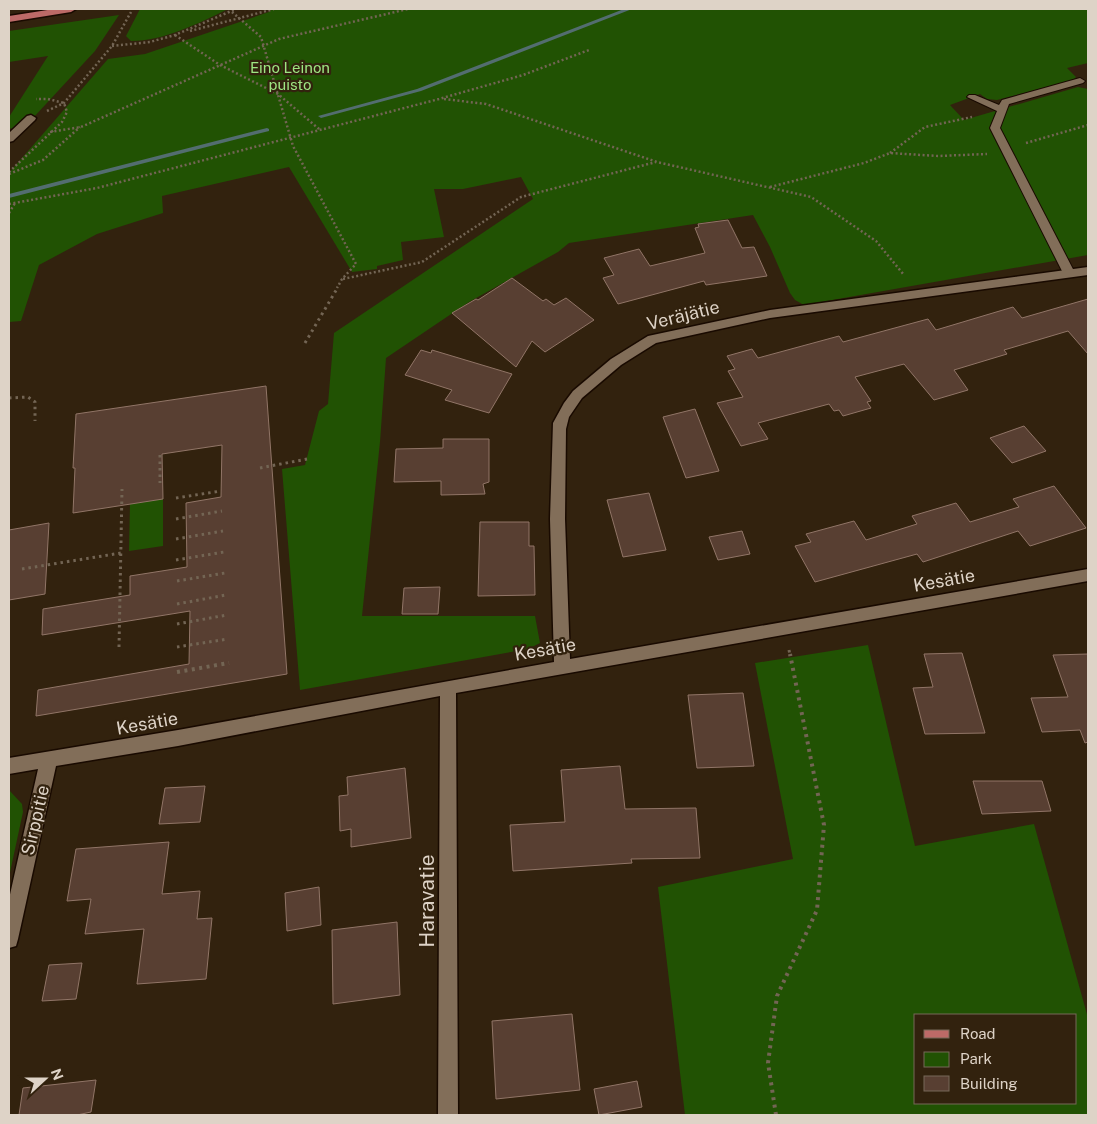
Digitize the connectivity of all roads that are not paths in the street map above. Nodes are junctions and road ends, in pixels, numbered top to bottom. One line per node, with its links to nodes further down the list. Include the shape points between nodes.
1 (70, 9): 2 (main road)
2 (9, 19)
3 (1080, 81): 5 (lane, via 1005,102)
4 (972, 97): 5 (lane)
5 (1002, 110): 9 (lane, via 995,128)
6 (31, 118): 7 (street)
7 (9, 139)
8 (1088, 271): 9 (street, Veräjätie)
9 (1069, 274): 11 (street, Veräjätie, via 770,314 654,339 640,345 604,372 580,393 562,416 559,430 557,512)
10 (1088, 574): 11 (street, Kesätie)
11 (562, 667): 12 (street, Kesätie)
12 (448, 687): 13 (street, Kesätie); 16 (street, Haravatie)
13 (49, 759): 14 (street, Kesätie); 15 (street, Sirppitie)
14 (9, 766)
15 (9, 939)
16 (448, 1115)

